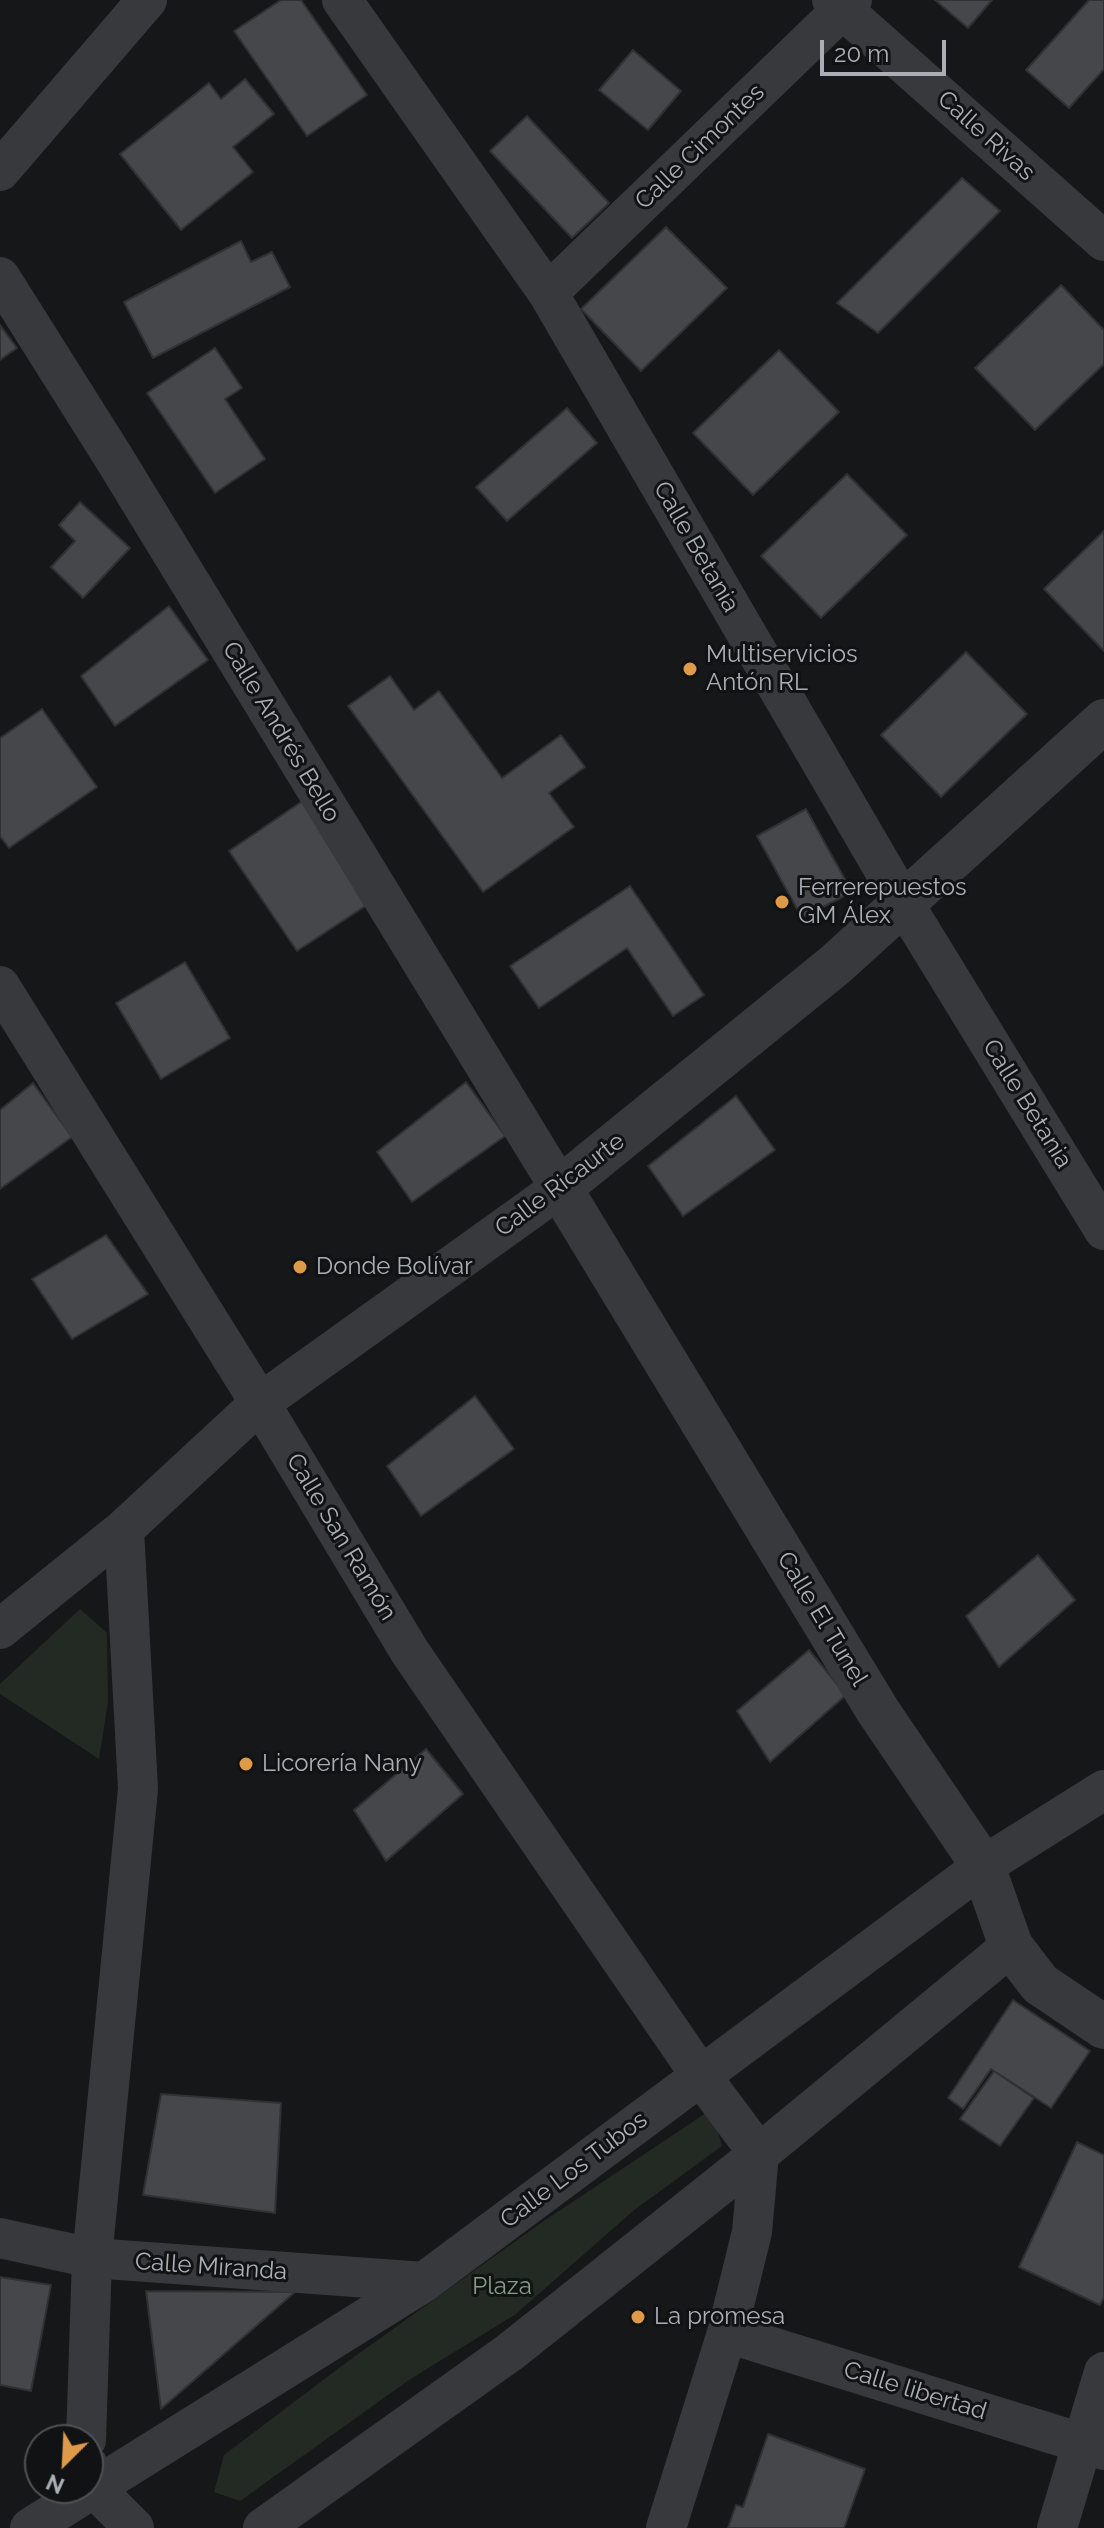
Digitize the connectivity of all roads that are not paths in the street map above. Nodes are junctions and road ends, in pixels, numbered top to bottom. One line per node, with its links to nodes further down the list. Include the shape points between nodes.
1 (147, 0): 4 (street)
2 (342, 0): 7 (street, Calle Betania)
3 (842, 3): 5 (street, Calle Rivas); 7 (street, Calle Cimontes)
4 (0, 171)
5 (1104, 241)
6 (0, 277): 11 (street, Calle Andrés Bello)
7 (548, 293): 9 (street, Calle Betania)
8 (1104, 721): 9 (street, Calle Ricaurte)
9 (904, 904): 11 (street, Calle Ricaurte); 12 (street, Calle Betania)
10 (0, 986): 13 (street, Calle San Ramón)
11 (560, 1188): 13 (street, Calle Ricaurte); 17 (street, Calle El Tunel, via 878,1711)
12 (1104, 1230)
13 (260, 1403): 14 (street, Calle Ricaurte); 20 (street, Calle San Ramón, via 410,1652)
14 (124, 1529): 15 (street, Calle Ricaurte); 23 (street, via 138,1789)
15 (0, 1629)
16 (1104, 1790): 17 (street, Calle Los Tubos)
17 (983, 1866): 18 (street, Calle El Tunel); 20 (street, Calle Los Tubos)
18 (1011, 1946): 19 (street, Calle El Tunel, via 1040,1984); 21 (street)
19 (1104, 2027)
20 (701, 2076): 21 (street, Calle San Ramón); 24 (street, Calle Los Tubos)
21 (759, 2154): 25 (street, via 752,2232); 34 (street, via 510,2352)
22 (0, 2238): 23 (street, Calle Miranda)
23 (92, 2258): 24 (street, Calle Miranda); 27 (street)
24 (424, 2282): 29 (street, Calle Los Tubos)
25 (727, 2333): 28 (street, Calle libertad); 35 (street)
26 (1104, 2372): 28 (street)
27 (87, 2424)
28 (1093, 2447): 36 (street)
29 (104, 2468)
30 (104, 2492): 33 (street)
31 (58, 2504): 32 (street, Calle Los Tubos)
32 (30, 2528)
33 (134, 2528)
34 (263, 2528)
35 (666, 2528)
36 (1057, 2528)

